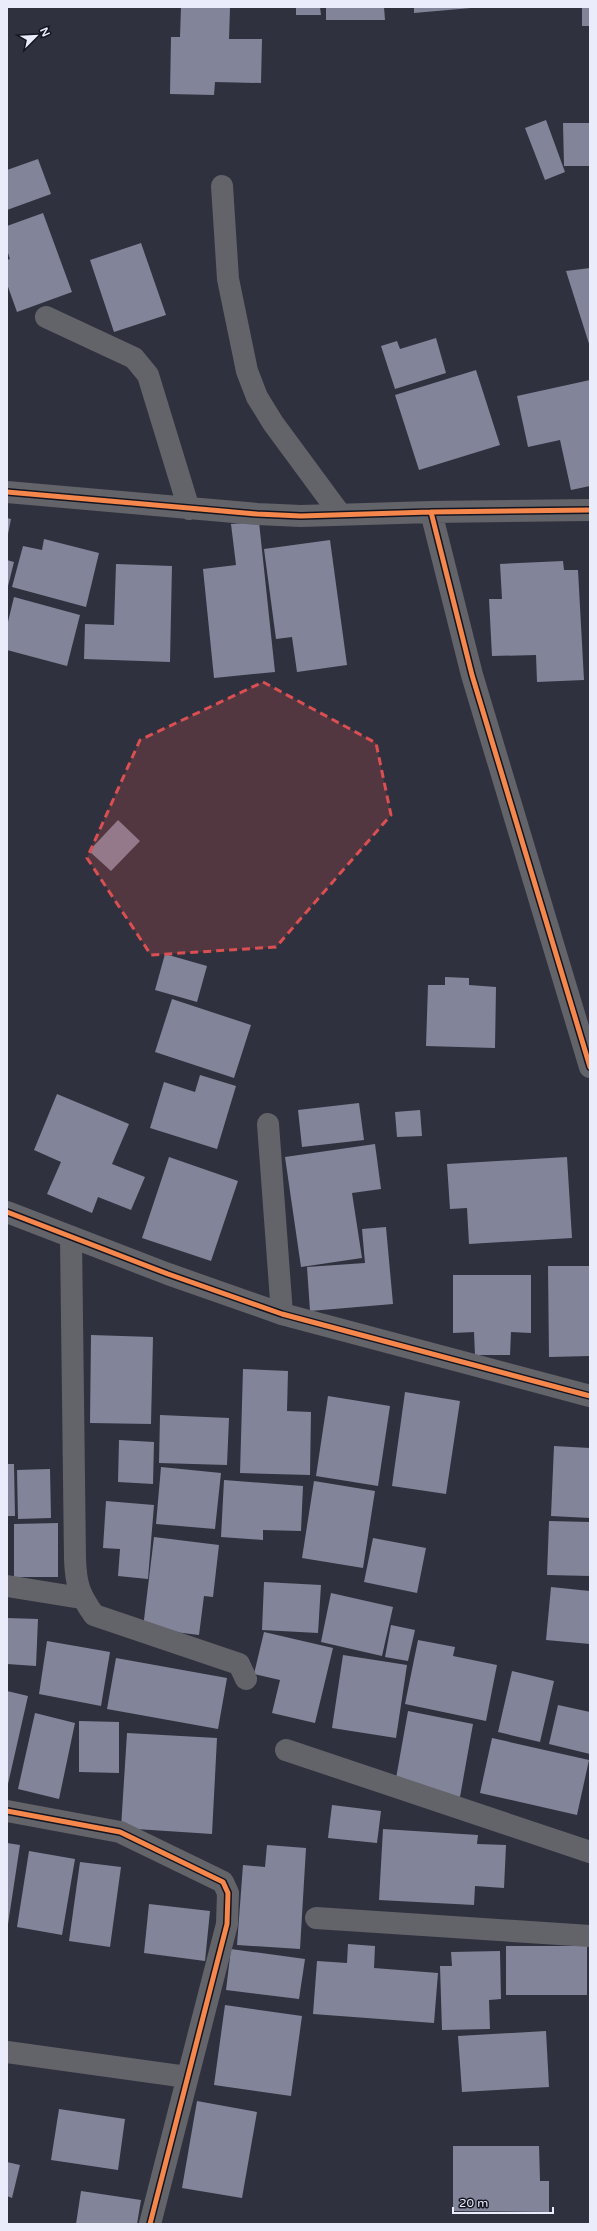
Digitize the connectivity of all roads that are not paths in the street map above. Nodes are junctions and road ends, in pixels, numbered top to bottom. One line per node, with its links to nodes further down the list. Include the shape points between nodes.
1 (222, 186): 7 (street, via 228,279 246,371 273,423)
2 (46, 317): 4 (street, via 134,358 148,375)
3 (7, 492): 4 (street)
4 (189, 508): 7 (street, via 257,514)
5 (590, 510): 6 (street)
6 (431, 512): 7 (street); 8 (street, via 472,674)
7 (340, 514)
8 (590, 1067)
9 (268, 1124): 12 (street)
10 (7, 1212): 11 (street)
11 (71, 1238): 12 (street); 15 (street, via 75,1560 76,1582)
12 (282, 1314): 13 (street)
13 (590, 1396)
14 (7, 1586): 15 (street)
15 (81, 1598): 16 (street, via 94,1615 239,1664)
16 (246, 1679)
17 (286, 1750): 19 (street)
18 (7, 1811): 23 (street, via 120,1832 223,1882 228,1892 227,1924)
19 (590, 1852)
20 (316, 1918): 21 (street)
21 (590, 1936)
22 (7, 2052): 23 (street)
23 (187, 2077): 24 (street)
24 (150, 2224)

